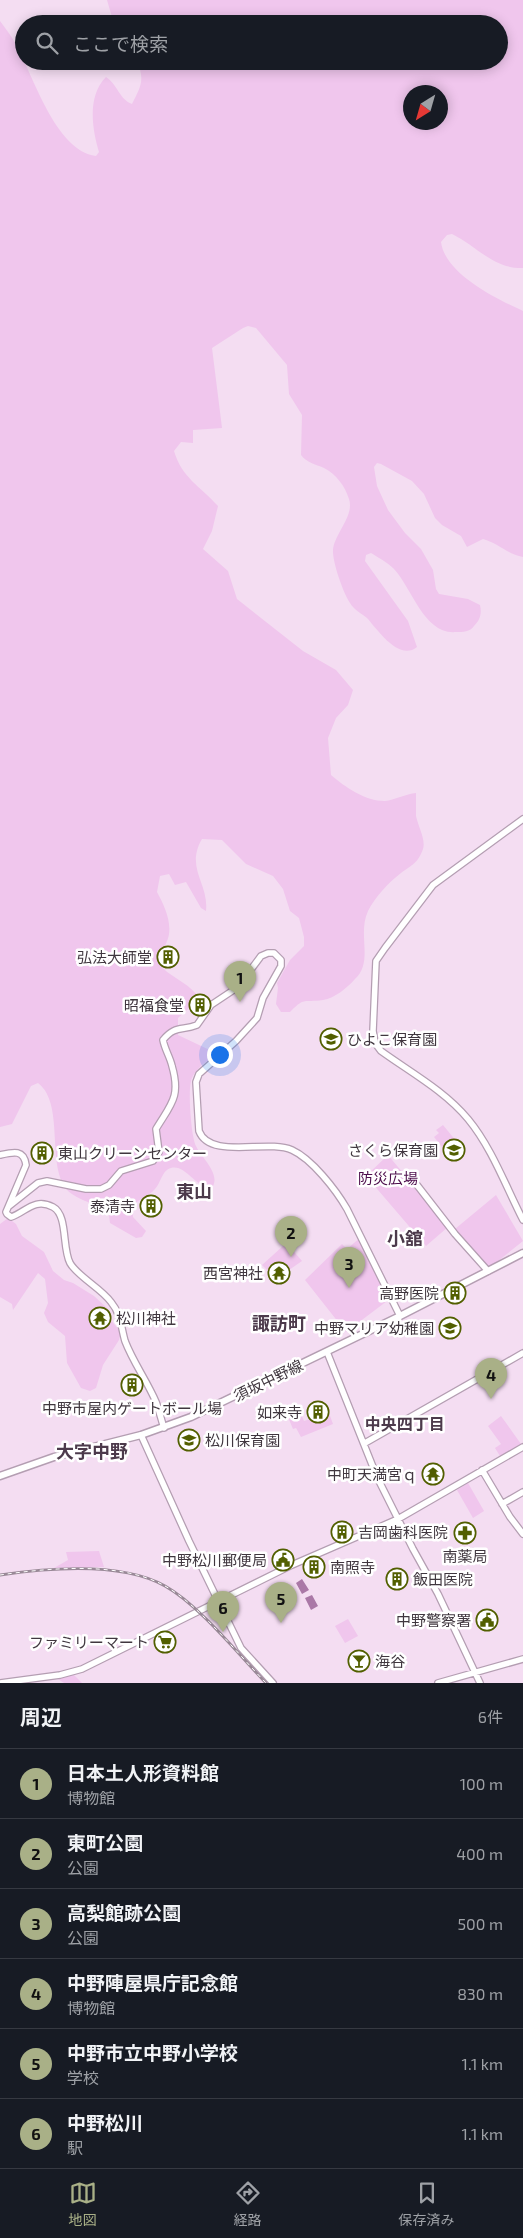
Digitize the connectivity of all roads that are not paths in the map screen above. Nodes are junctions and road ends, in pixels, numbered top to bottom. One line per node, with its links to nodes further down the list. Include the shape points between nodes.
1 (523, 819): 5 (street, via 433,885 376,960 373,1031 381,1051 467,1118 478,1132)
2 (0, 1155): 4 (street, via 14,1152 25,1159 26,1166)
3 (417, 1185): 7 (street)
4 (9, 1206): 8 (street, via 38,1183 47,1181 101,1189 121,1171 153,1161 159,1152 156,1129 172,1106 175,1093 175,1075 163,1040 179,1027 196,1025 211,1005 238,986 261,956 274,953 281,960 281,966 263,998 257,1018 199,1074 196,1082 199,1131 212,1145 278,1146 295,1151 306,1159 347,1209); 11 (street, via 6,1212 11,1217 38,1204 58,1210 71,1265 101,1290 115,1308 125,1340 156,1403)
5 (523, 1220)
6 (523, 1253): 7 (main road, 須坂中野線)
7 (488, 1271): 8 (main road, 須坂中野線)
8 (400, 1316): 9 (main road, 須坂中野線)
9 (327, 1352): 11 (main road, 須坂中野線); 13 (street)
10 (523, 1353): 13 (street)
11 (164, 1428): 12 (main road, 須坂中野線)
12 (141, 1435): 16 (main road, 須坂中野線, via 54,1457); 21 (street)
13 (365, 1443): 19 (street, via 377,1477)
14 (523, 1447): 15 (street)
15 (482, 1470): 18 (street); 19 (street)
16 (0, 1476)
17 (523, 1492): 18 (street)
18 (502, 1504): 20 (street)
19 (398, 1518): 21 (street); 23 (street)
20 (523, 1534)
21 (218, 1602): 24 (street, via 73,1672); 25 (street, via 241,1648)
22 (523, 1659): 23 (street)
23 (475, 1672): 26 (street); 27 (street)
24 (0, 1683)
25 (272, 1683)
26 (438, 1683)
27 (480, 1683)

